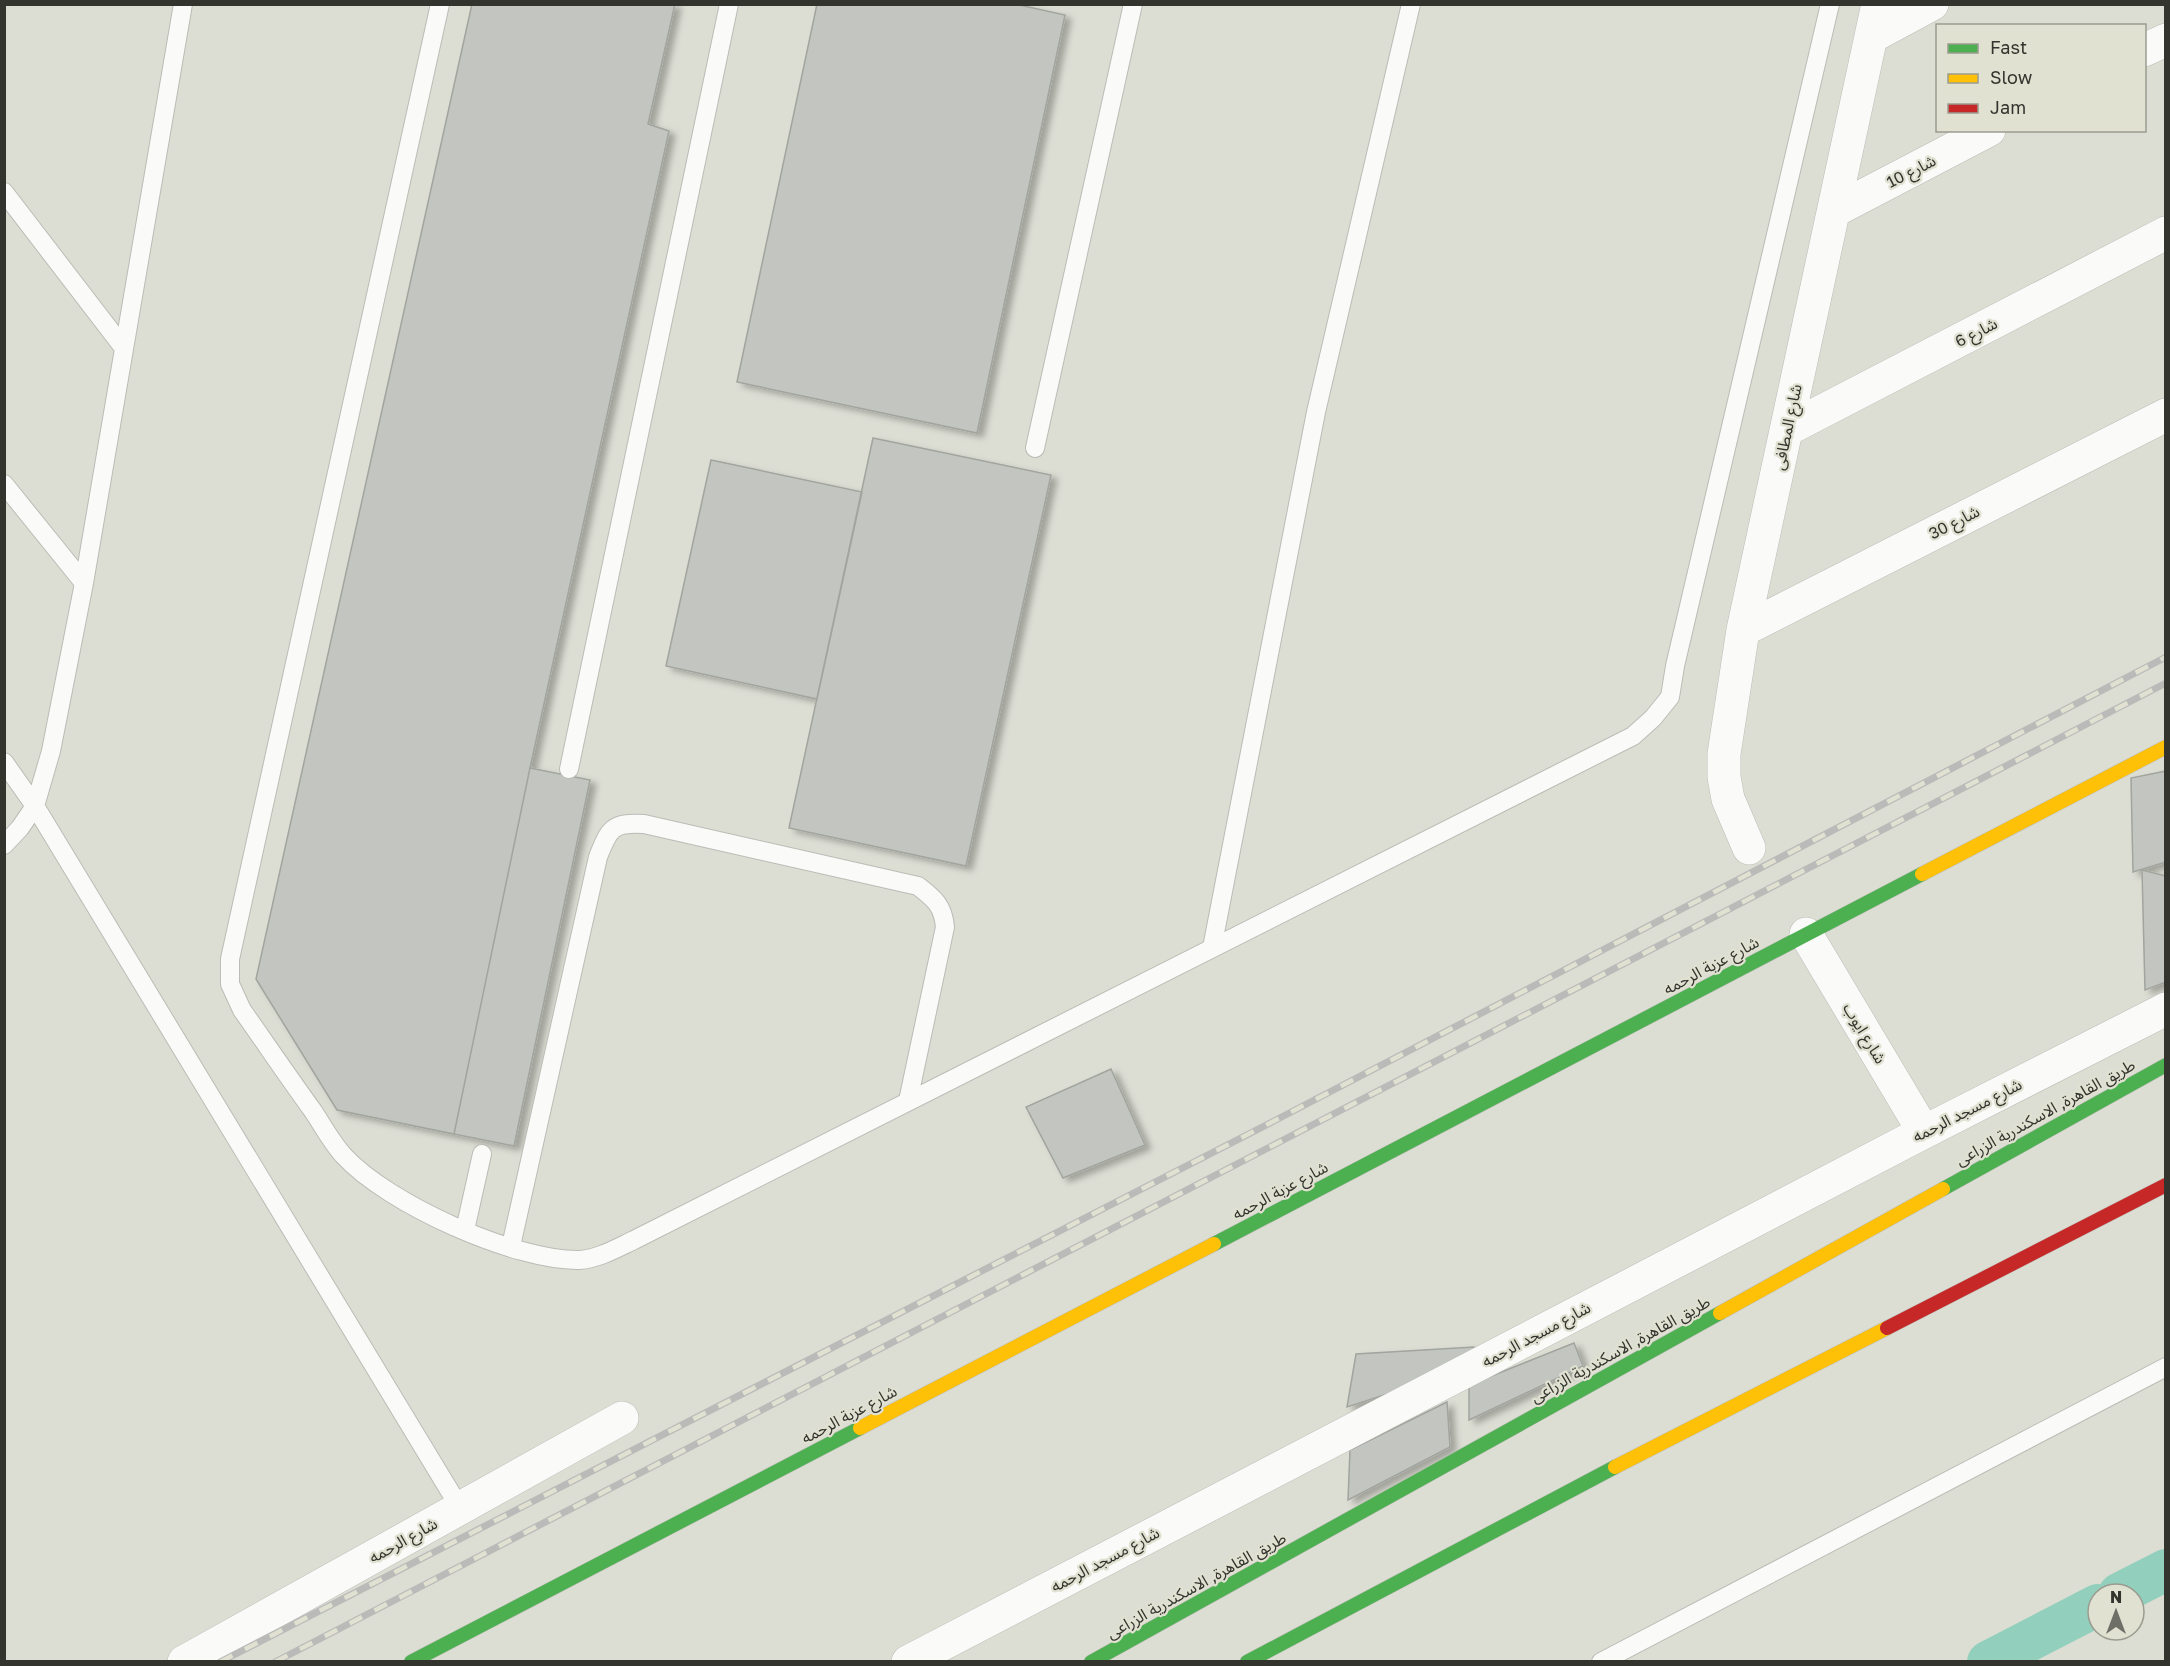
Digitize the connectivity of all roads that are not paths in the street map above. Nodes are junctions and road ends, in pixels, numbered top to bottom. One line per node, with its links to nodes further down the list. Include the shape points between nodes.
1 (183, 4): 16 (lane)
2 (440, 4): 37 (lane, via 230,959 230,984 242,1010 344,1156 396,1197)
3 (729, 4): 25 (lane)
4 (1133, 4): 19 (lane)
5 (1411, 4): 30 (lane, via 1316,412)
6 (1830, 4): 30 (lane, via 1670,697 1633,736)
7 (1878, 4): 9 (street, شارع المطافى)
8 (1932, 4): 9 (street)
9 (1871, 37): 14 (street, شارع المطافى)
10 (2166, 40): 11 (street)
11 (2146, 50)
12 (1985, 132): 14 (street, شارع 10)
13 (4, 192): 16 (lane)
14 (1833, 211): 18 (street, شارع المطافى)
15 (2166, 233): 18 (street, شارع 6)
16 (123, 347): 21 (lane)
17 (2166, 415): 22 (street, شارع 30)
18 (1786, 430): 22 (street, شارع المطافى)
19 (1035, 448)
20 (4, 484): 21 (lane)
21 (84, 583): 26 (lane, via 51,751)
22 (1743, 630): 28 (street, شارع المطافى, via 1724,777 1728,799)
23 (2166, 747): 29 (main road, شارع عزبة الرحمه)
24 (4, 762): 26 (lane)
25 (569, 770)
26 (35, 806): 27 (lane); 41 (lane)
27 (4, 845)
28 (1749, 848)
29 (1806, 934): 34 (street, شارع ايوب); 43 (main road, شارع عزبة الرحمه)
30 (1212, 948): 33 (lane)
31 (2166, 1009): 34 (street, شارع مسجد الرحمه)
32 (2166, 1065): 45 (main road, طريق القاهرة, الاسكندرية الزراعى)
33 (908, 1101): 38 (lane, via 609,1252 582,1260 546,1258); 38 (lane, via 945,927 943,910 936,900 918,886 644,824 622,823 608,833 598,857)
34 (1924, 1132): 44 (street, شارع مسجد الرحمه)
35 (482, 1154): 37 (lane)
36 (2166, 1185): 46 (main road, via 1598,1476)
37 (465, 1230): 38 (lane)
38 (510, 1246)
39 (2166, 1367): 47 (lane)
40 (622, 1418): 41 (street, شارع الرحمه)
41 (460, 1508): 42 (street, شارع الرحمه)
42 (184, 1662)
43 (411, 1662)
44 (908, 1662)
45 (1091, 1662)
46 (1247, 1662)
47 (1601, 1662)

